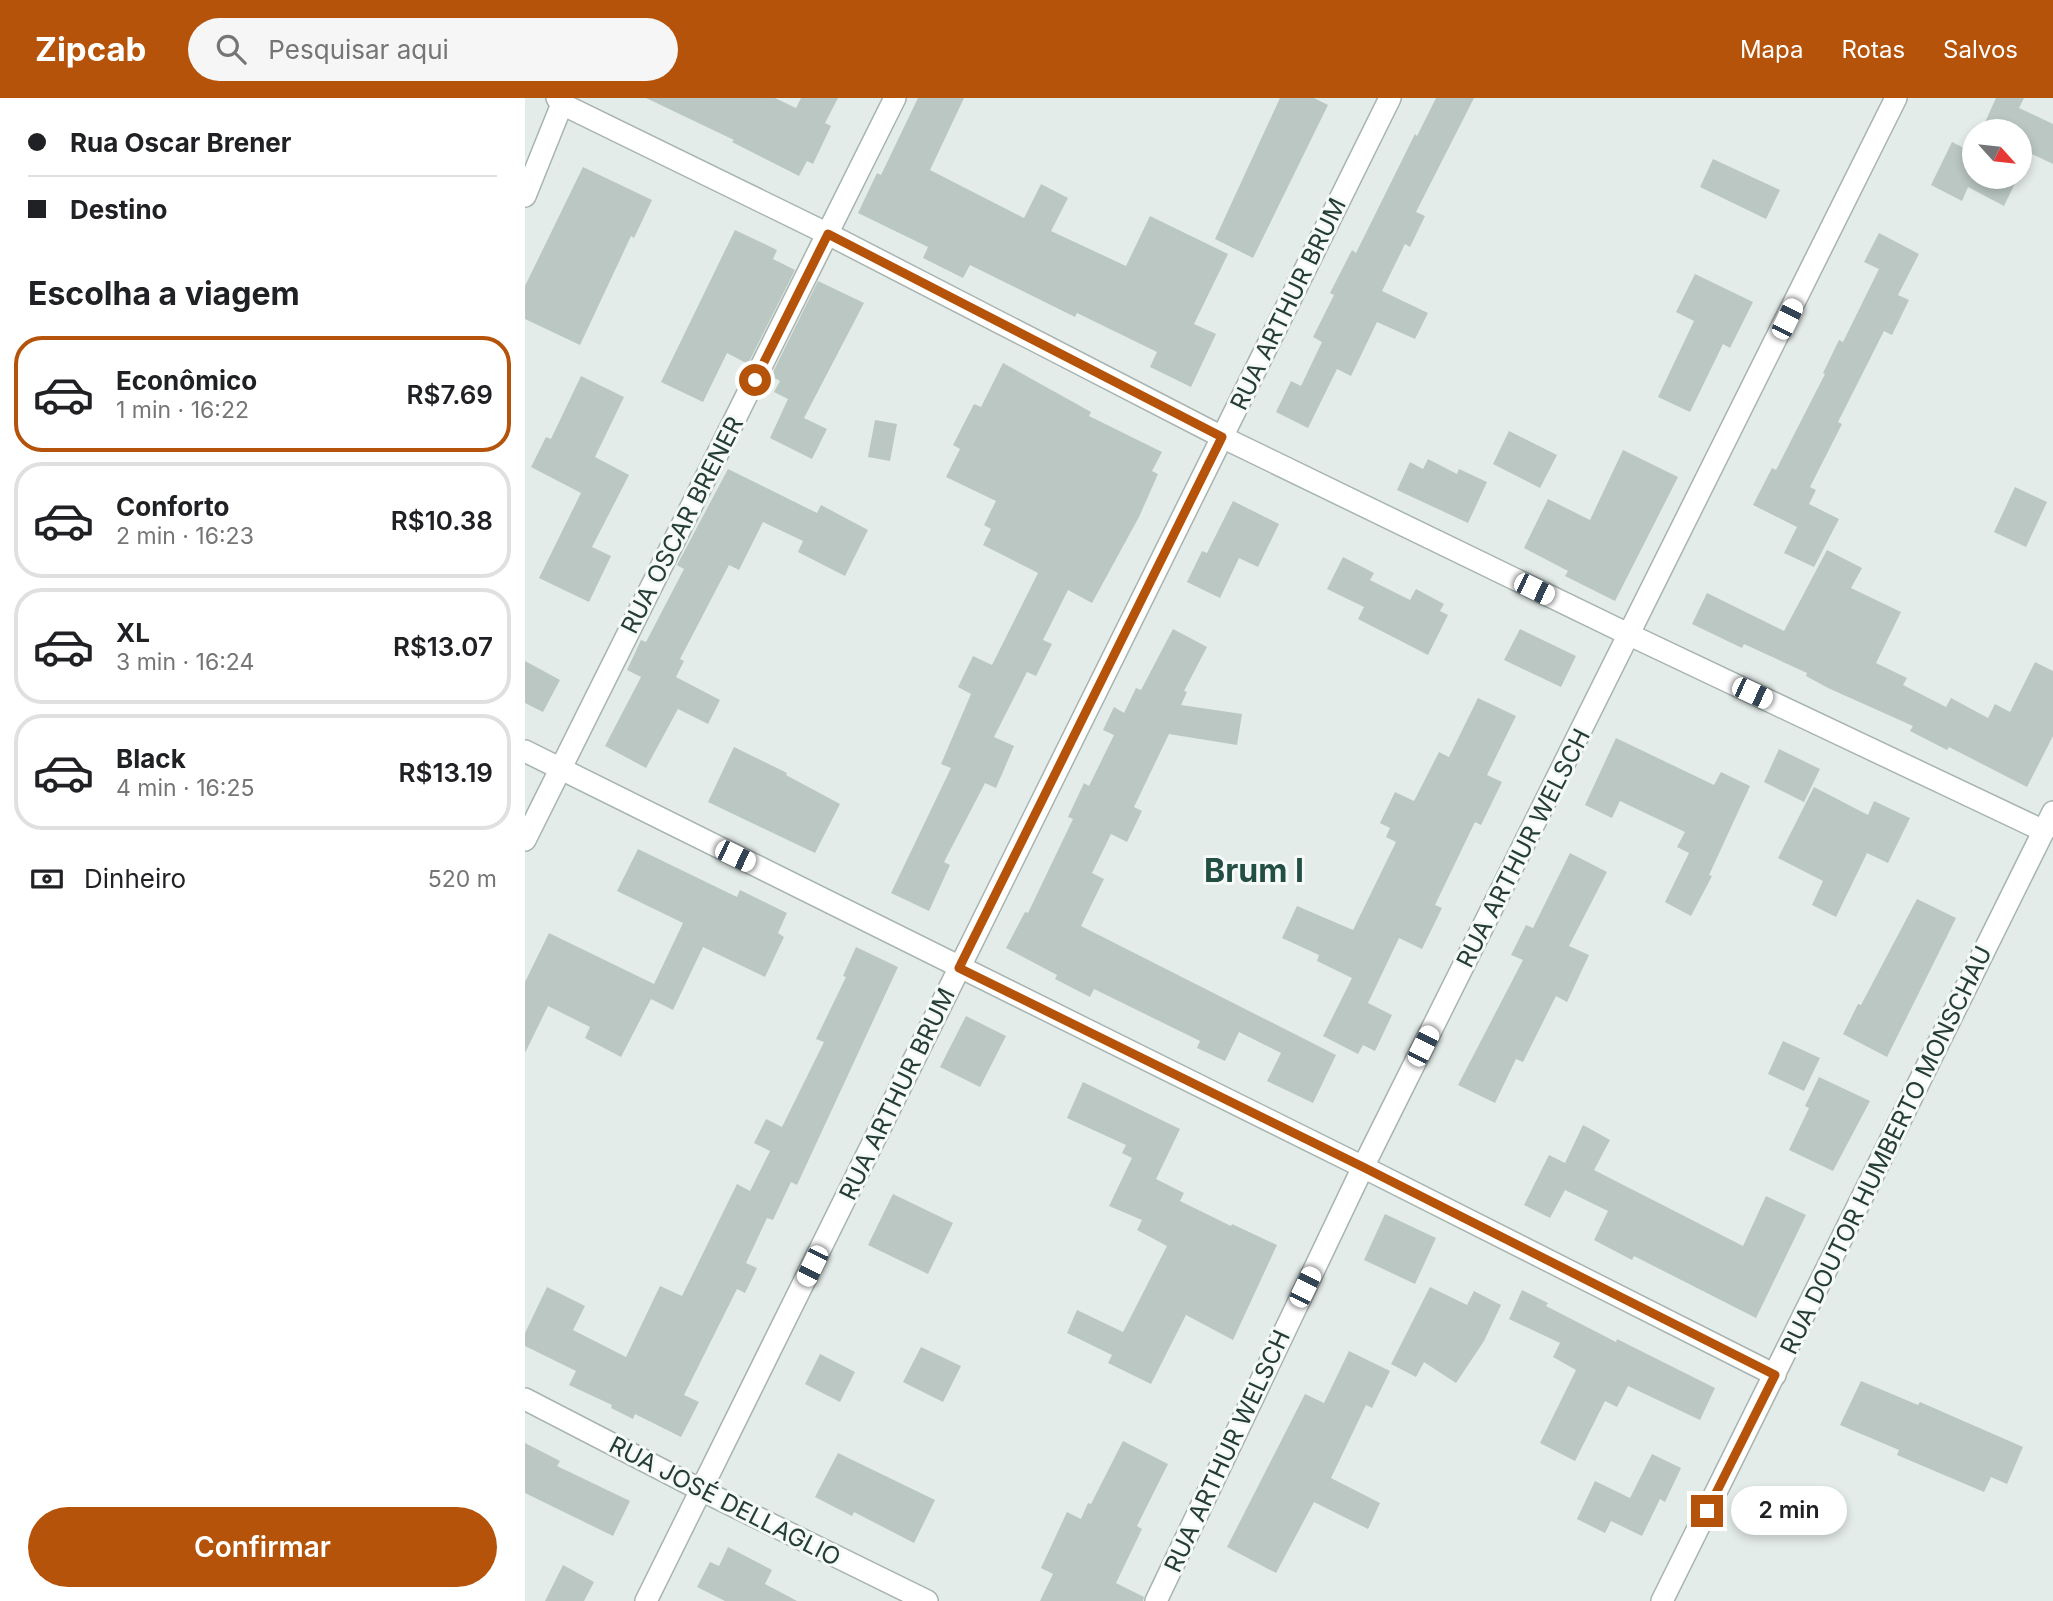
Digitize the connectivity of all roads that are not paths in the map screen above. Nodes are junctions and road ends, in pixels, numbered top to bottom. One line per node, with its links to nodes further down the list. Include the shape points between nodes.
1 (895, 98): 6 (street, RUA OSCAR BRENER)
2 (1390, 98): 7 (street, RUA ARTHUR BRUM)
3 (1894, 99): 8 (street, RUA ARTHUR WELSCH)
4 (559, 101): 5 (street); 6 (street)
5 (525, 195)
6 (828, 234): 7 (street); 10 (street, RUA OSCAR BRENER)
7 (1222, 437): 8 (street); 13 (street, RUA ARTHUR BRUM)
8 (1630, 635): 11 (street); 14 (street, RUA ARTHUR WELSCH)
9 (525, 751): 10 (street)
10 (560, 770): 12 (street, RUA OSCAR BRENER); 13 (street)
11 (2048, 822): 15 (street, RUA DOUTOR HUMBERTO MONSCHAU)
12 (525, 840)
13 (959, 968): 14 (street); 17 (street, RUA ARTHUR BRUM)
14 (1363, 1167): 15 (street); 20 (street, RUA ARTHUR WELSCH)
15 (1775, 1375): 21 (street, RUA DOUTOR HUMBERTO MONSCHAU)
16 (525, 1399): 17 (street, RUA JOSÉ DELLAGLIO)
17 (701, 1490): 18 (street, RUA ARTHUR BRUM); 19 (street, RUA JOSÉ DELLAGLIO)
18 (646, 1601)
19 (927, 1601)
20 (1156, 1601)
21 (1663, 1601)

